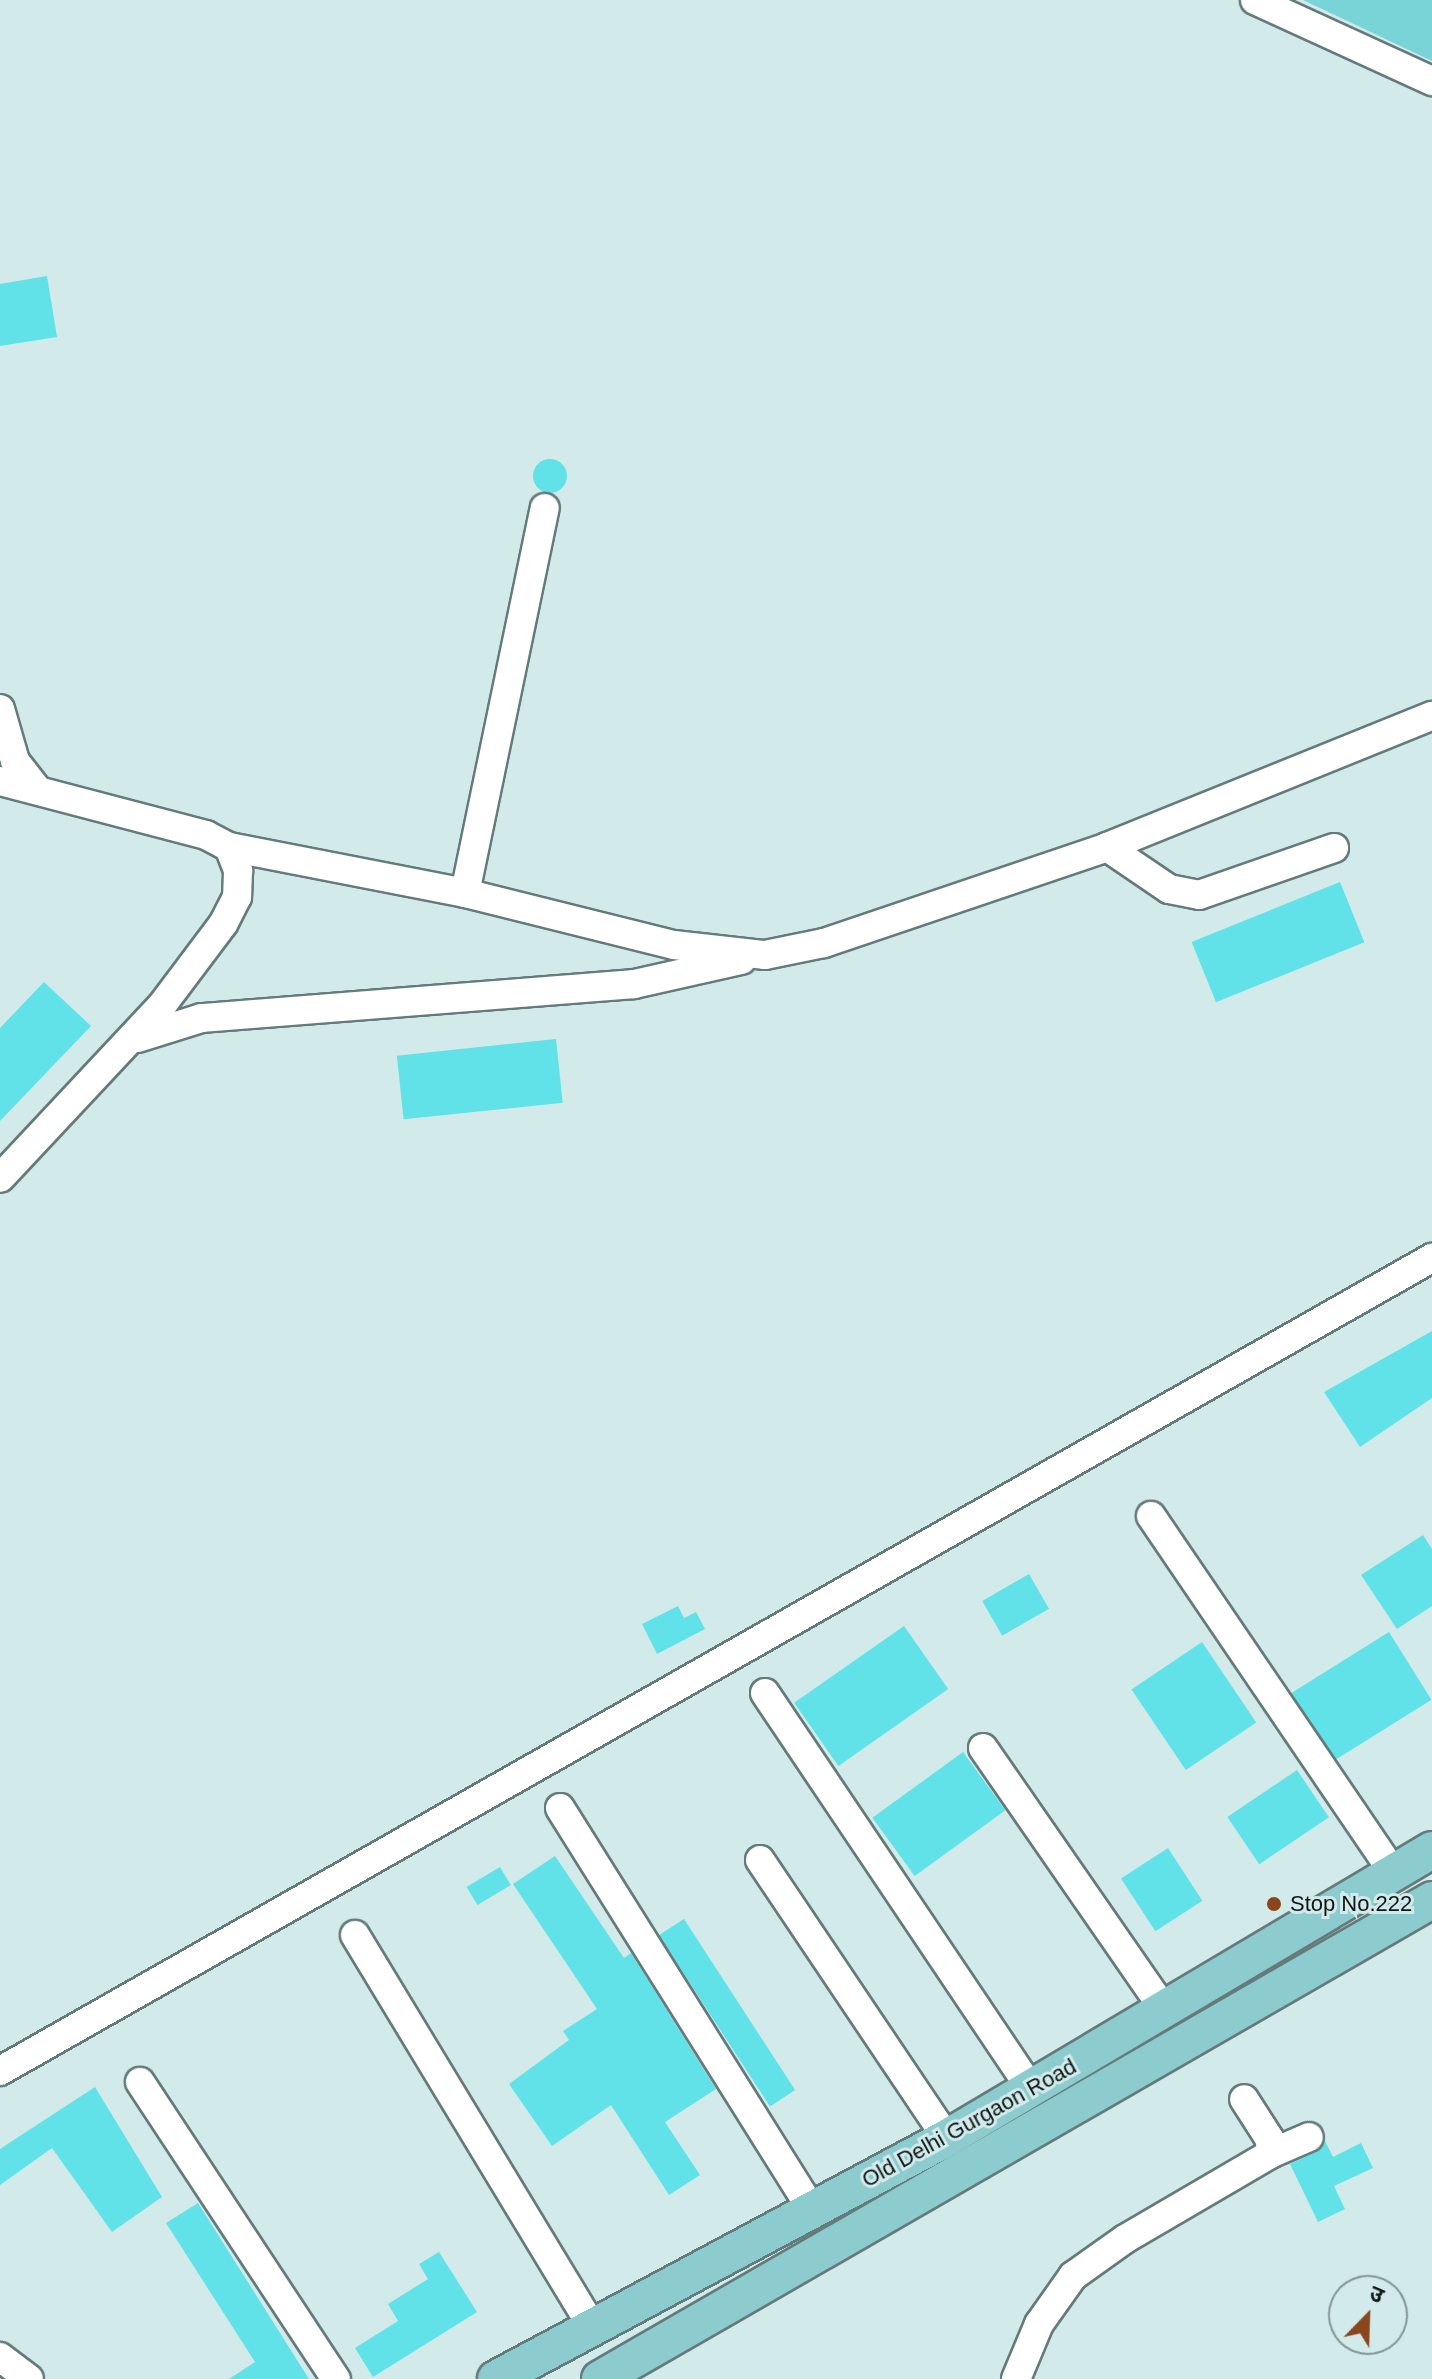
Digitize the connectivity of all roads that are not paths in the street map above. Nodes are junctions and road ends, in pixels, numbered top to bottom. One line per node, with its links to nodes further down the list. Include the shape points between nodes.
1 (1255, 0): 2 (lane)
2 (1432, 81)
3 (545, 508): 11 (lane)
4 (0, 709): 7 (lane, via 15,761)
5 (1432, 716): 9 (lane)
6 (0, 781): 7 (lane)
7 (35, 787): 8 (lane, via 206,835)
8 (229, 847): 11 (lane); 13 (lane, via 238,871 237,897 223,924)
9 (1107, 847): 10 (lane, via 1169,889 1199,895); 12 (lane, via 824,943)
10 (1334, 848)
11 (465, 893): 12 (lane, via 674,945)
12 (765, 955): 13 (lane, via 634,984 202,1018)
13 (133, 1040): 14 (lane)
14 (0, 1178)
15 (1432, 1258): 26 (lane)
16 (1151, 1516): 22 (lane)
17 (765, 1693): 28 (lane)
18 (983, 1748): 25 (lane)
19 (560, 1808): 33 (lane)
20 (1432, 1850): 22 (main road, Old Delhi Gurgaon Road)
21 (760, 1860): 31 (lane)
22 (1394, 1874): 25 (main road, Old Delhi Gurgaon Road)
23 (1432, 1900): 39 (main road, Old Delhi Gurgaon Road)
24 (355, 1935): 34 (lane)
25 (1165, 2011): 28 (main road, Old Delhi Gurgaon Road)
26 (0, 2071)
27 (140, 2082): 37 (lane)
28 (1031, 2089): 31 (main road, Old Delhi Gurgaon Road)
29 (1244, 2099): 32 (lane, via 1269,2138)
30 (1309, 2137): 32 (lane)
31 (947, 2138): 33 (main road, Old Delhi Gurgaon Road)
32 (1272, 2153): 40 (lane, via 1125,2239 1073,2276 1039,2324)
33 (812, 2210): 34 (main road, Old Delhi Gurgaon Road)
34 (592, 2327): 38 (main road, Old Delhi Gurgaon Road)
35 (0, 2357): 36 (lane)
36 (29, 2379)
37 (336, 2379)
38 (496, 2379)
39 (600, 2379)
40 (1016, 2379)

